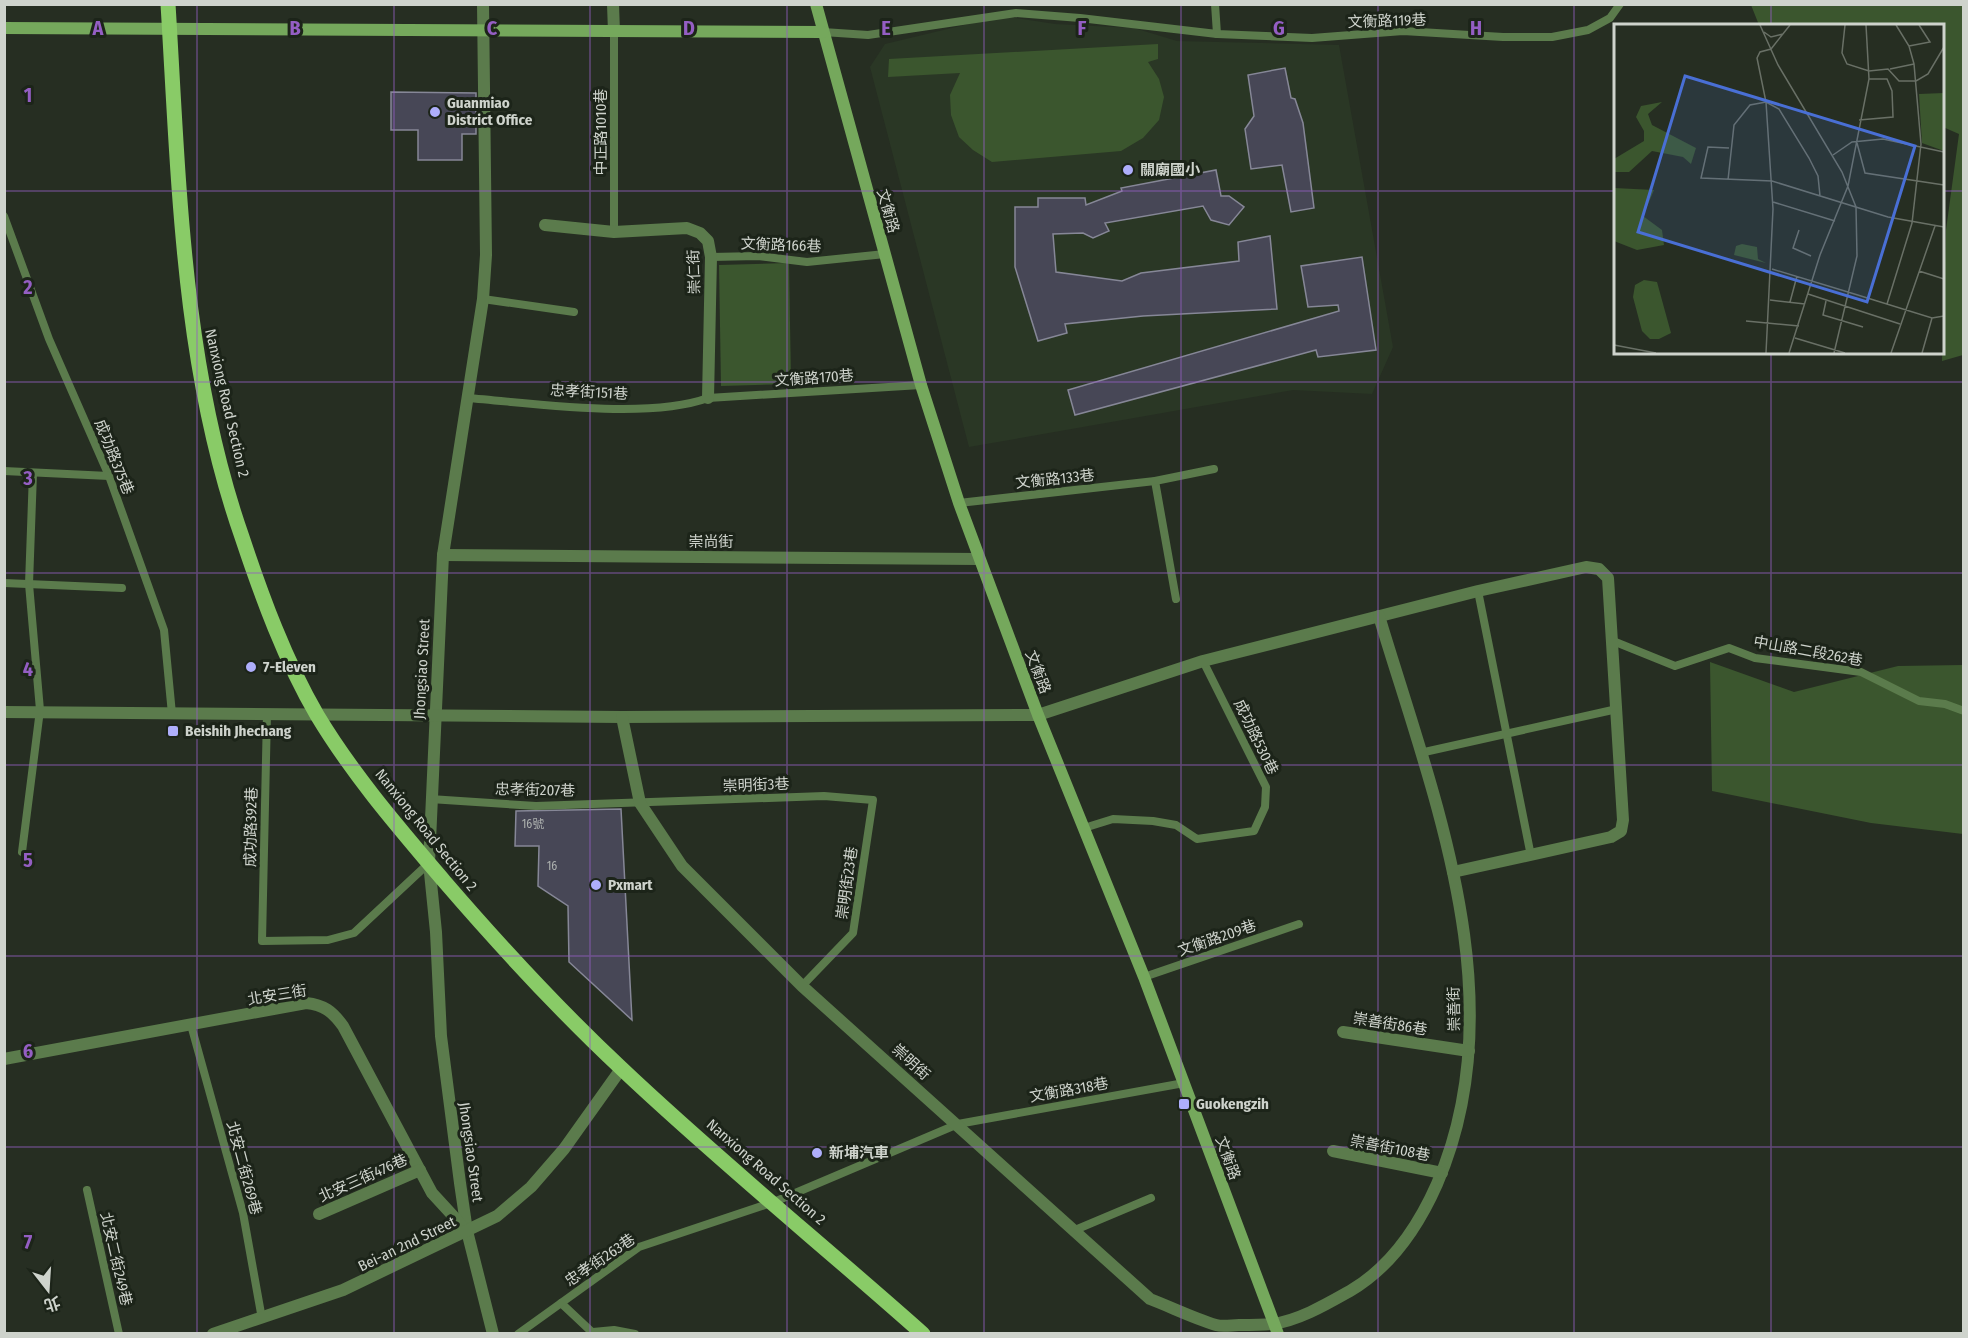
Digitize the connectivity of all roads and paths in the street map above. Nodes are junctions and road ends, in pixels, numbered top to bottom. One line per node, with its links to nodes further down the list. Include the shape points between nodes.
1 (168, 4): 8 (main road, Nanxiong Road Section 2)
2 (483, 4): 9 (street, Jhongsiao Street)
3 (613, 4): 10 (street)
4 (816, 4): 11 (street, 文衡路)
5 (1215, 4): 12 (lane)
6 (1620, 4): 12 (lane, 文衡路119巷, via 1610,18 1588,30 1552,37 1402,31 1311,38)
7 (4, 28): 8 (street)
8 (169, 28): 9 (street); 45 (main road, Nanxiong Road Section 2, via 192,333 212,426 240,534 286,654)
9 (483, 31): 10 (street); 18 (street, Jhongsiao Street, via 487,212)
10 (614, 32): 11 (street); 15 (lane, 中正路1010巷)
11 (823, 32): 12 (lane, 文衡路119巷, via 868,35 1016,13); 16 (street, 文衡路)
12 (1217, 34)
13 (4, 216): 26 (lane, 成功路375巷, via 49,339)
14 (545, 225): 15 (street, 崇仁街)
15 (614, 232): 17 (street, 崇仁街, via 687,228 700,232 708,241)
16 (885, 254): 17 (lane, 文衡路166巷, via 807,262 758,256); 20 (street, 文衡路)
17 (711, 257): 22 (street, 崇仁街)
18 (483, 299): 19 (lane); 21 (street, Jhongsiao Street)
19 (574, 312)
20 (921, 385): 22 (lane, 文衡路170巷); 28 (street, 文衡路)
21 (467, 398): 22 (lane, 忠孝街151巷, via 613,408 687,406); 29 (street, Jhongsiao Street)
22 (708, 398)
23 (1214, 469): 27 (lane, 文衡路133巷)
24 (4, 471): 25 (lane)
25 (33, 473): 26 (lane); 32 (lane)
26 (109, 476): 43 (lane, 成功路375巷, via 164,630)
27 (1155, 481): 28 (lane, 文衡路133巷); 35 (lane)
28 (959, 503): 30 (street, 文衡路)
29 (443, 555): 30 (street, 崇尚街); 47 (street, Jhongsiao Street)
30 (979, 559): 46 (street, 文衡路)
31 (4, 583): 32 (lane)
32 (29, 584): 33 (lane); 40 (lane)
33 (122, 588)
34 (1478, 591): 36 (street); 37 (street, via 1587,567 1599,569 1608,578); 49 (lane)
35 (1176, 599)
36 (1379, 616): 38 (street); 50 (street, 崇善街)
37 (1613, 641): 39 (street); 41 (lane, 中山路二段262巷, via 1675,666 1729,648 1755,658 1861,672 1919,701)
38 (1203, 661): 46 (street); 54 (lane, 成功路530巷, via 1266,787 1265,807 1254,831 1197,839 1176,825 1113,819)
39 (1617, 709): 49 (lane); 56 (street, via 1621,831 1611,837)
40 (40, 710): 42 (street); 43 (street); 55 (lane)
41 (1964, 711)
42 (4, 712)
43 (172, 714): 44 (street)
44 (267, 714): 45 (street); 57 (lane, 成功路392巷, via 262,941 328,940 354,933)
45 (317, 714): 47 (street); 57 (main road, Nanxiong Road Section 2, via 380,807)
46 (1038, 715): 48 (street); 54 (street, 文衡路)
47 (435, 716): 48 (street); 51 (street, Jhongsiao Street)
48 (622, 717): 53 (street, 崇明街)
49 (1508, 732): 50 (lane); 56 (lane)
50 (1420, 753): 58 (street, 崇善街)
51 (430, 798): 53 (lane, 忠孝街207巷, via 536,806); 57 (street, Jhongsiao Street)
52 (873, 800): 53 (lane, 崇明街3巷, via 824,796); 61 (lane, 崇明街23巷, via 854,933)
53 (640, 803): 61 (street, 崇明街, via 682,866)
54 (1084, 828): 60 (street, 文衡路)
55 (22, 852)
56 (1531, 856): 58 (street)
57 (429, 863): 66 (main road, Nanxiong Road Section 2, via 509,957); 77 (street, Jhongsiao Street, via 441,1036)
58 (1453, 872): 64 (street, 崇善街, via 1468,956)
59 (1299, 924): 60 (lane, 文衡路209巷)
60 (1144, 977): 67 (street, 文衡路)
61 (802, 986): 68 (street, 崇明街)
62 (191, 1025): 65 (street, 北安三街); 70 (street, 北安三街, via 306,1003 322,1005 343,1026); 79 (lane, 北安二街269巷, via 243,1213)
63 (1343, 1032): 64 (street, 崇善街86巷)
64 (1469, 1051): 71 (street, 崇善街, via 1461,1116)
65 (4, 1059)
66 (621, 1069): 74 (main road, Nanxiong Road Section 2); 77 (street, Bei-an 2nd Street, via 564,1149 531,1187 497,1216)
67 (1184, 1083): 68 (lane, 文衡路318巷); 80 (street, 文衡路)
68 (958, 1124): 74 (lane, 文衡路318巷); 76 (street, 崇明街)
69 (1333, 1151): 71 (street, 崇善街108巷)
70 (420, 1170): 75 (street, 北安三街476巷); 77 (street, 北安三街, via 432,1193)
71 (1442, 1173): 80 (street, 崇善街, via 1430,1201 1388,1264 1359,1286)
72 (87, 1190): 82 (lane, 北安二街249巷)
73 (1151, 1198): 76 (lane)
74 (774, 1203): 78 (lane, 忠孝街263巷, via 639,1247); 87 (main road, Nanxiong Road Section 2)
75 (319, 1214)
76 (1074, 1230): 80 (street, 崇明街, via 1150,1299 1218,1325)
77 (467, 1231): 79 (street, Bei-an 2nd Street, via 343,1290); 84 (street, Jhongsiao Street)
78 (561, 1303): 81 (lane); 85 (lane, 忠孝街263巷)
79 (262, 1319): 83 (street, Bei-an 2nd Street)
80 (1276, 1329)
81 (593, 1333): 86 (lane, via 614,1330)
82 (119, 1334)
83 (213, 1334)
84 (493, 1334)
85 (518, 1334)
86 (635, 1334)
87 (923, 1334)

